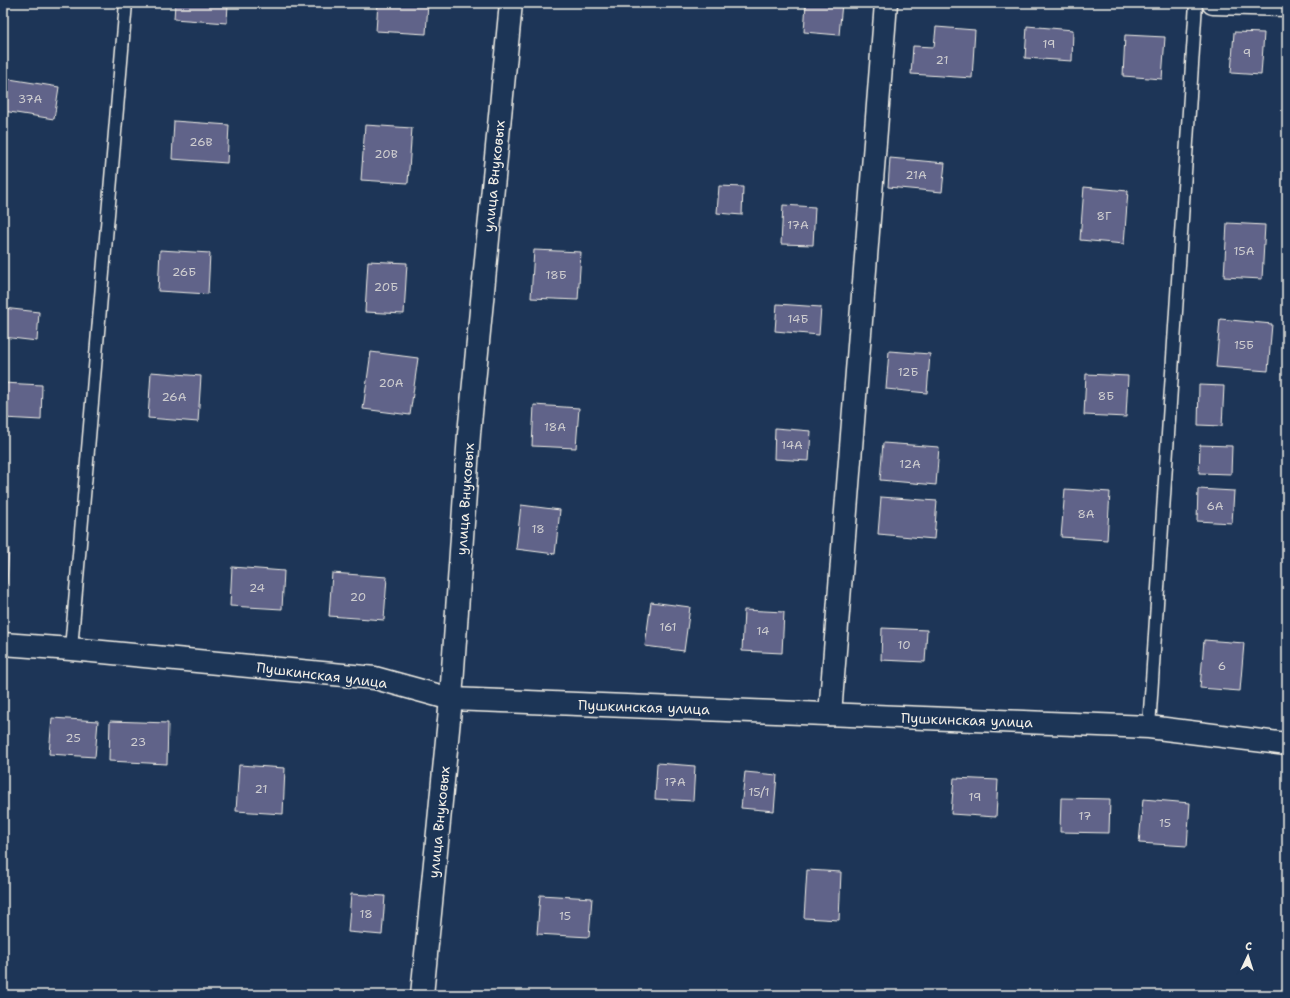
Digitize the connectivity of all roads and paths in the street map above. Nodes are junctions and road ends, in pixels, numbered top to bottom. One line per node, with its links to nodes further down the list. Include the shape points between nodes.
1 (126, 3): 8 (lane)
2 (511, 3): 9 (street, улица Внуковых, via 469,434)
3 (886, 3): 10 (street)
4 (1196, 3): 11 (lane)
5 (1213, 3): 6 (street)
6 (1287, 5)
7 (3, 644): 8 (street, Пушкинская улица)
8 (71, 649): 9 (street, Пушкинская улица, via 375,678)
9 (451, 699): 10 (street, Пушкинская улица); 13 (street, улица Внуковых)
10 (830, 714): 11 (street, Пушкинская улица)
11 (1148, 727): 12 (street, Пушкинская улица)
12 (1287, 744)
13 (422, 995)

